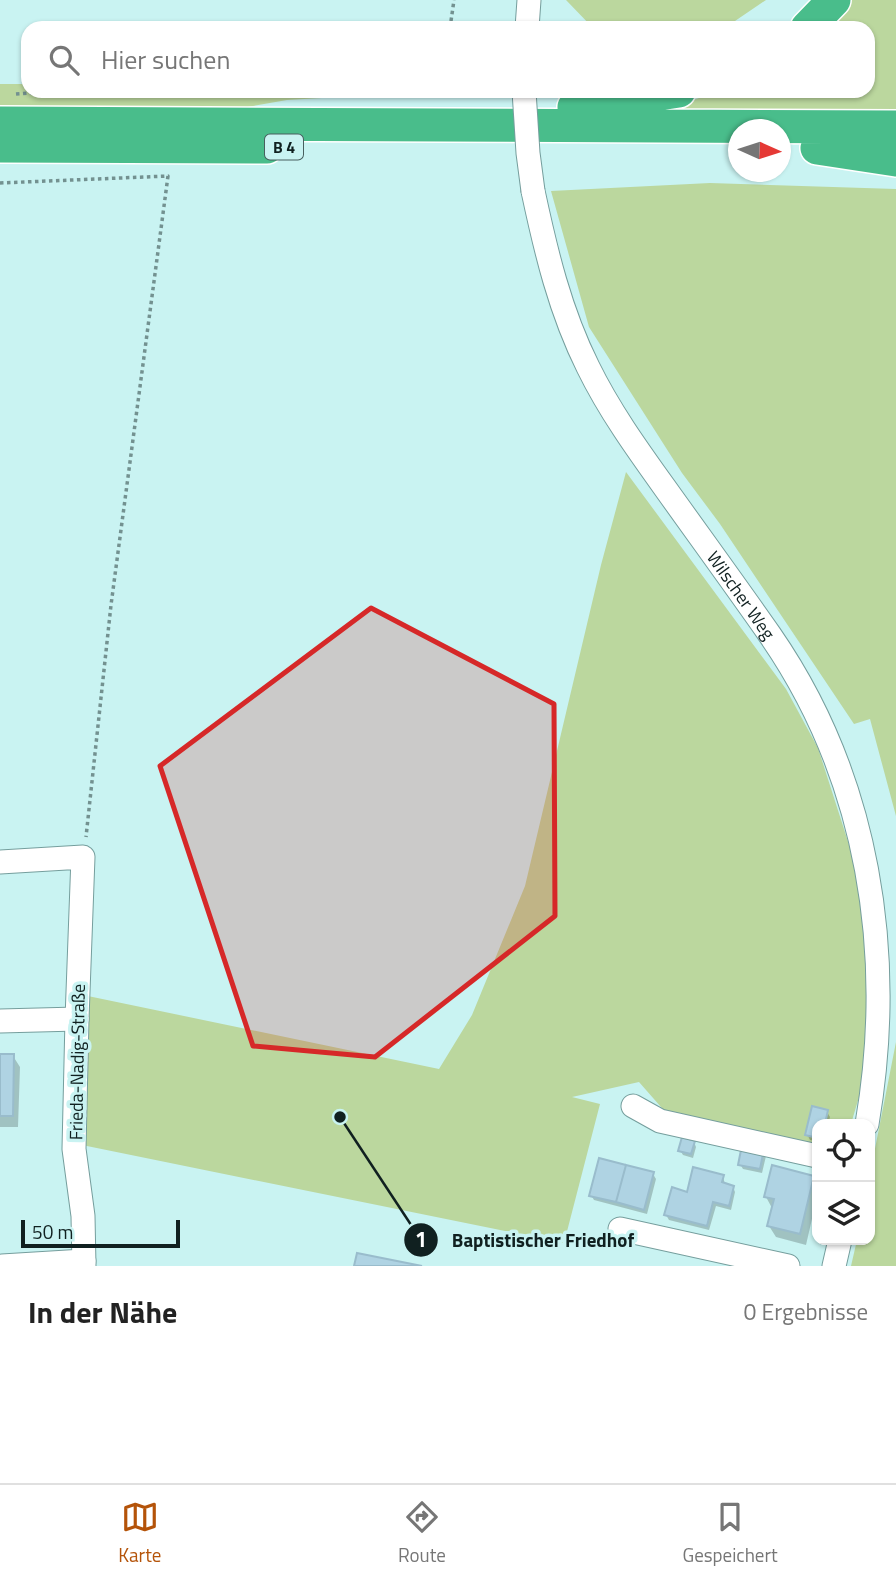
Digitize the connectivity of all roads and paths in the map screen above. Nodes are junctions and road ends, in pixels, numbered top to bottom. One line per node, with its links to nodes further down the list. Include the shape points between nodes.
1 (454, 0): 4 (path)
2 (529, 0): 5 (street)
3 (834, 0): 6 (highway)
4 (451, 21)
5 (528, 21)
6 (814, 21)
7 (35, 98): 10 (path)
8 (524, 98): 25 (street, Wilscher Weg, bridge, via 533,191 557,291 588,368 631,440 796,676 846,783 870,867 880,942 880,1044)
9 (633, 98): 11 (highway)
10 (7, 108): 11 (highway, B 4)
11 (467, 123): 12 (highway, B 4)
12 (896, 127)
13 (0, 146): 14 (highway, B 4)
14 (728, 147)
15 (791, 148): 16 (highway)
16 (817, 148): 17 (highway); 18 (highway)
17 (896, 150)
18 (896, 160)
19 (0, 183): 20 (path, via 168,176)
20 (83, 857): 21 (street); 22 (street, Frieda-Nadig-Straße)
21 (0, 862)
22 (77, 1019): 23 (street); 29 (street, Frieda-Nadig-Straße, via 75,1149)
23 (0, 1021)
24 (633, 1106): 26 (street, via 660,1121)
25 (868, 1119)
26 (812, 1155)
27 (620, 1229): 31 (street)
28 (839, 1245): 32 (street)
29 (84, 1264): 30 (street)
30 (2, 1266)
31 (788, 1266)
32 (834, 1266)

